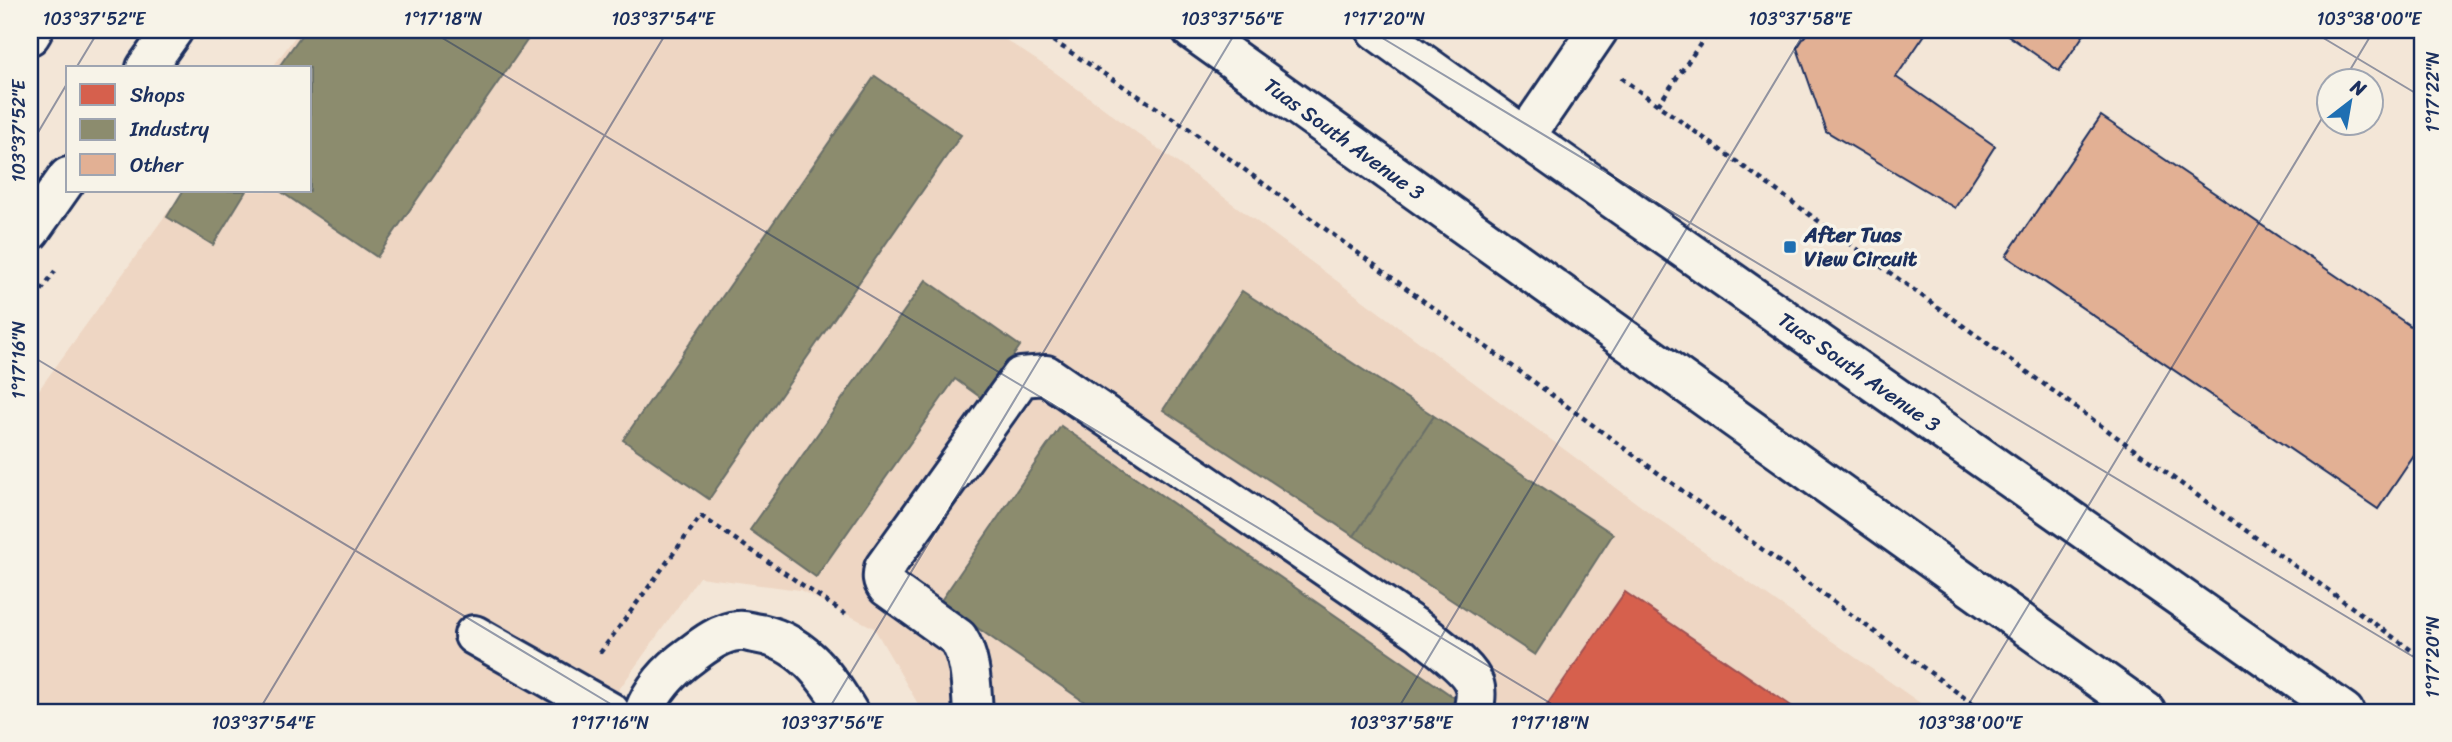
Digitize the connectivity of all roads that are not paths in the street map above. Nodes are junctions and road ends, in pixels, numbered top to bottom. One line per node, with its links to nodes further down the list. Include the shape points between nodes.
1 (33, 30): 5 (street)
2 (173, 30): 7 (street)
3 (1192, 30): 17 (street, Tuas South Avenue 3)
4 (1376, 30): 8 (street, Tuas South Avenue 3)
5 (30, 35)
6 (1590, 41): 8 (street)
7 (147, 66)
8 (1525, 138): 18 (street, Tuas South Avenue 3)
9 (66, 180): 10 (street)
10 (30, 231)
11 (474, 635): 12 (street)
12 (610, 712)
13 (644, 712): 14 (street, via 650,696 673,668 708,642 737,631 771,635 792,645 827,677)
14 (848, 712)
15 (973, 712): 16 (street, via 969,662 958,638 887,587 884,568 1021,377 1045,375 1420,632 1474,682)
16 (1473, 712)
17 (2146, 712)
18 (2344, 712)

